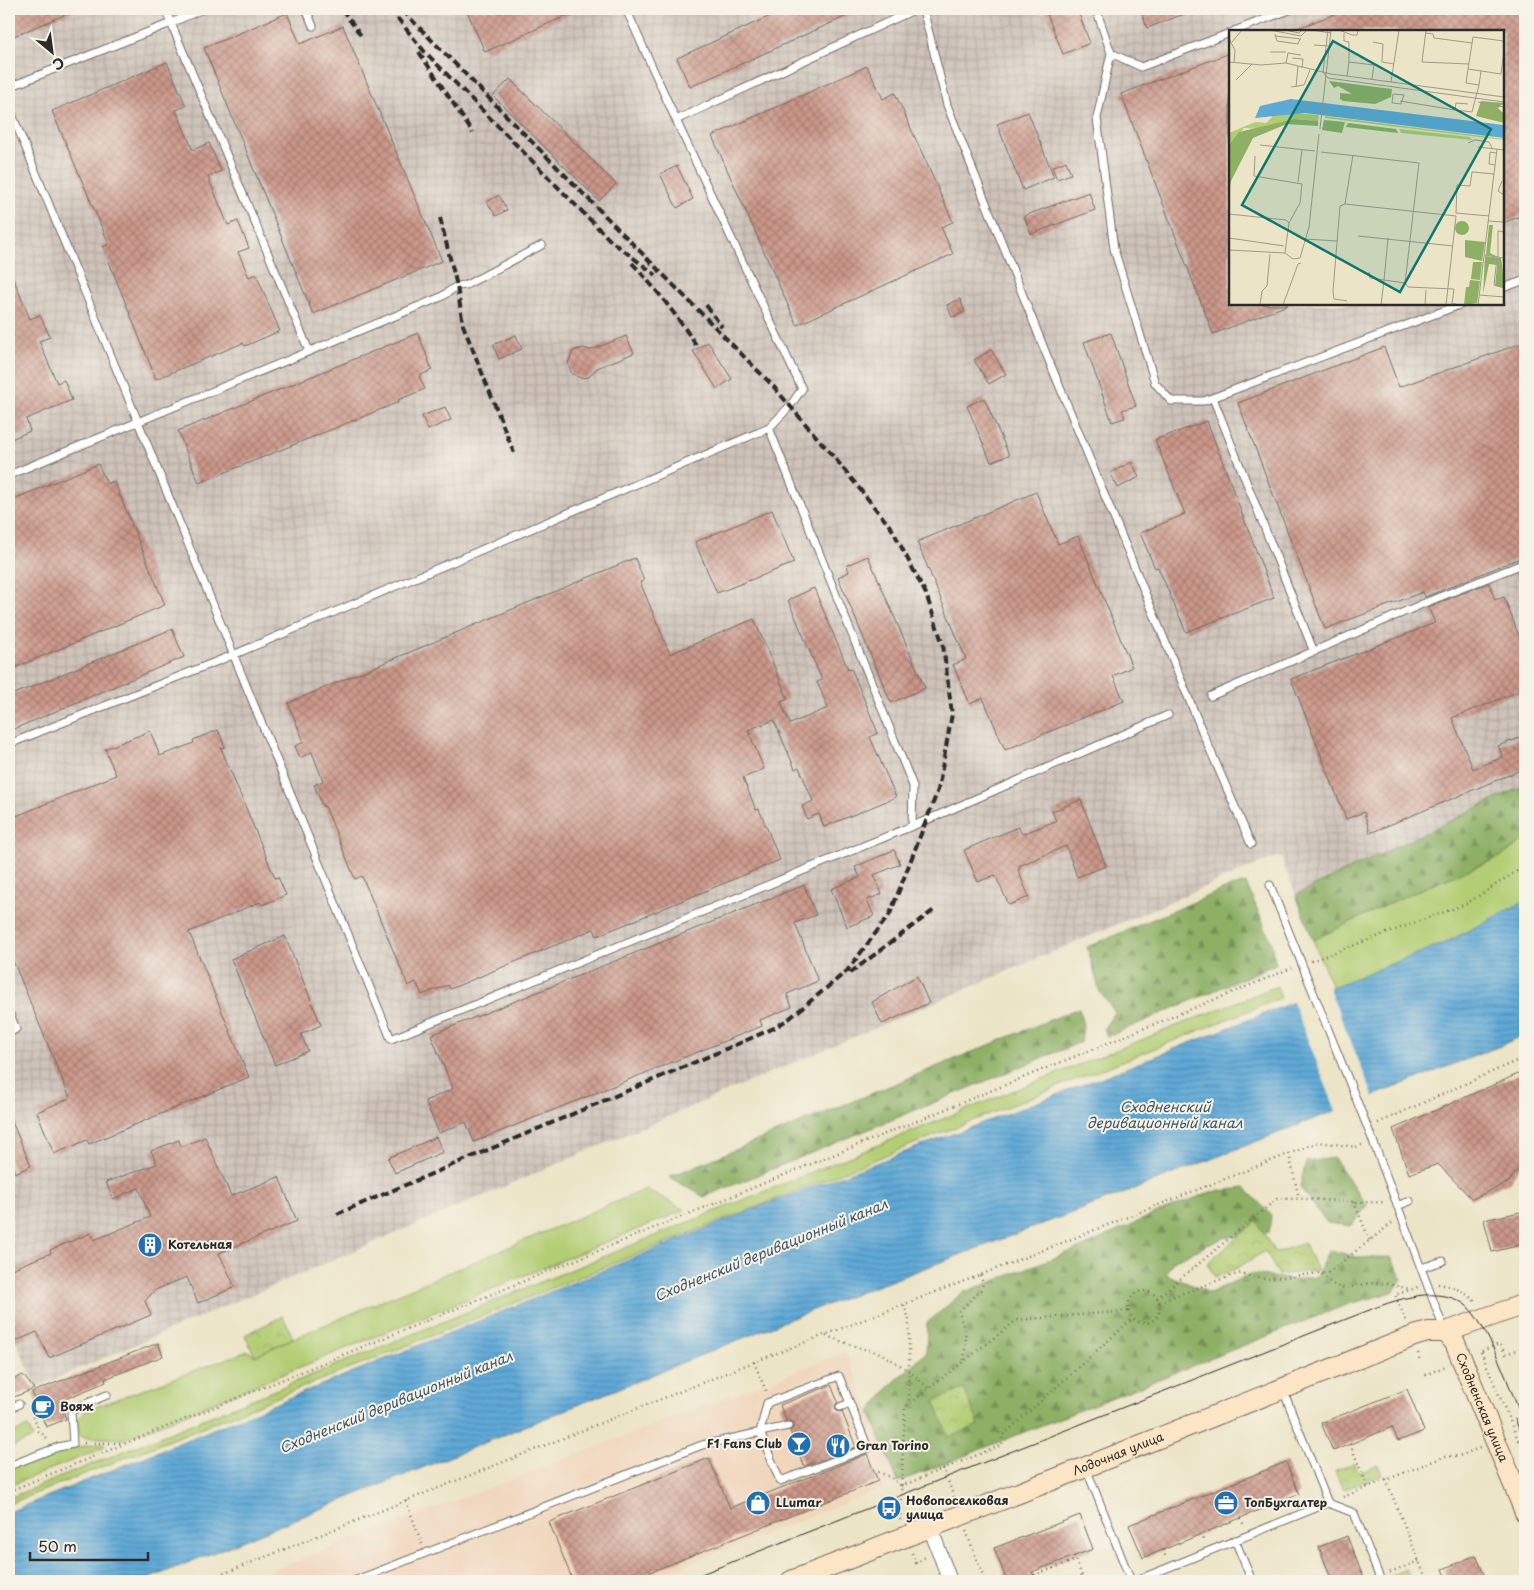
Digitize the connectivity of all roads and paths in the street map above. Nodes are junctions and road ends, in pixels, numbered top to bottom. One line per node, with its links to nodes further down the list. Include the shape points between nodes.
1 (165, 9): 9 (lane)
2 (203, 9): 9 (lane)
3 (306, 9): 10 (lane)
4 (626, 9): 16 (lane)
5 (916, 9): 16 (lane)
6 (923, 9): 33 (lane, bridge, via 947,105 1045,351)
7 (1096, 9): 13 (lane)
8 (1292, 9): 11 (lane)
9 (170, 23): 14 (lane); 21 (lane)
10 (313, 26)
11 (1237, 30)
12 (1229, 33): 13 (lane, via 1141,67)
13 (1111, 53): 22 (lane, via 1097,118 1114,249 1155,383 1171,402)
14 (9, 88)
15 (9, 107): 23 (lane)
16 (676, 120): 24 (lane, via 802,389)
17 (542, 245): 21 (lane, via 441,297)
18 (1525, 280): 19 (lane)
19 (1504, 288)
20 (1459, 305): 22 (lane)
21 (309, 351): 23 (lane)
22 (1213, 398): 27 (lane)
23 (137, 422): 25 (lane); 28 (lane)
24 (768, 428): 28 (lane); 32 (lane, via 913,786)
25 (9, 475)
26 (1525, 563): 27 (lane, via 1426,602)
27 (1314, 652): 29 (lane)
28 (233, 655): 31 (lane); 32 (lane, via 391,1040)
29 (1211, 696)
30 (1168, 715): 32 (lane)
31 (9, 744)
32 (912, 826)
33 (1251, 844)
34 (1525, 866): 36 (path, via 1466,904)
35 (1270, 885): 36 (lane)
36 (1300, 964): 41 (lane)
37 (1285, 971): 87 (path)
38 (9, 1012): 39 (lane, via 16,1029)
39 (9, 1033)
40 (1525, 1058): 41 (path)
41 (1366, 1124): 47 (lane)
42 (1356, 1147): 43 (path, via 1319,1142)
43 (1289, 1154): 44 (path); 53 (path)
44 (1299, 1198): 45 (path); 56 (path, via 1277,1199)
45 (1354, 1202): 47 (path); 49 (path)
46 (1410, 1202): 47 (lane)
47 (1397, 1204): 48 (lane)
48 (1401, 1216): 49 (path); 51 (lane)
49 (1370, 1240): 52 (path)
50 (1443, 1260): 51 (lane)
51 (1421, 1268): 54 (lane)
52 (1322, 1274): 55 (path, via 1330,1284 1344,1288 1378,1283); 57 (path, via 1266,1279 1242,1273)
53 (980, 1275): 60 (path); 69 (path, via 983,1283 980,1290 959,1311 966,1337)
54 (1427, 1284): 55 (path); 58 (path, via 1459,1289 1477,1304); 64 (lane)
55 (1411, 1290): 63 (path, via 1395,1295)
56 (1158, 1298): 57 (path); 61 (path, via 1148,1291 1137,1292 1129,1300)
57 (1159, 1302): 62 (path, via 1160,1312 1153,1321 1142,1324)
58 (1485, 1302)
59 (1525, 1304): 64 (street, Лодочная улица)
60 (904, 1305): 65 (path); 72 (path, via 909,1319)
61 (1128, 1311): 62 (path); 69 (path, via 1017,1320)
62 (1132, 1319): 93 (path, via 1002,1436 1002,1445)
63 (1409, 1326)
64 (1446, 1332): 75 (street, Лодочная улица, via 1414,1336); 102 (street, Сходненская улица, via 1455,1343)
65 (824, 1335): 70 (path); 72 (path, via 880,1353)
66 (1525, 1347): 67 (path, via 1506,1354 1499,1344)
67 (1482, 1352): 68 (path); 85 (path, via 1518,1440)
68 (1476, 1354)
69 (964, 1361): 74 (path)
70 (754, 1362): 76 (path); 99 (path)
71 (1447, 1366): 73 (path)
72 (908, 1370): 74 (path); 80 (path)
73 (1425, 1375)
74 (928, 1389): 80 (path)
75 (1282, 1390): 92 (street, Лодочная улица); 100 (lane)
76 (766, 1391)
77 (107, 1395): 88 (lane, via 72,1412)
78 (850, 1403): 81 (lane); 84 (lane, via 839,1376 767,1403); 84 (lane, via 868,1448 780,1481)
79 (19, 1404): 82 (lane); 86 (path, via 28,1401 39,1431)
80 (909, 1404): 96 (path, via 905,1407)
81 (840, 1407)
82 (9, 1408)
83 (788, 1426): 84 (lane)
84 (760, 1432): 108 (lane, via 702,1445)
85 (1525, 1437)
86 (49, 1440)
87 (127, 1443): 88 (path); 98 (path)
88 (73, 1444): 91 (lane, via 58,1446)
89 (1350, 1444): 97 (path)
90 (1480, 1448): 95 (path, via 1459,1456 1446,1456)
91 (9, 1466)
92 (1086, 1467): 104 (street, Лодочная улица); 121 (lane)
93 (943, 1468): 96 (path); 101 (path)
94 (878, 1472): 96 (path)
95 (1386, 1480): 97 (path); 112 (path)
96 (901, 1486): 103 (path)
97 (1368, 1487): 100 (path)
98 (9, 1491)
99 (406, 1501): 108 (path); 115 (path)
100 (1328, 1502): 106 (lane); 114 (lane, via 1354,1513)
101 (956, 1504)
102 (1525, 1512)
103 (900, 1520)
104 (930, 1527): 117 (street, Лодочная улица); 118 (street)
105 (966, 1530): 119 (path)
106 (1235, 1540): 122 (lane); 123 (lane)
107 (911, 1549): 109 (path, via 916,1563)
108 (426, 1554): 116 (lane)
109 (930, 1554)
110 (1074, 1556): 111 (path)
111 (1076, 1560): 113 (path); 120 (path)
112 (1419, 1561): 114 (path); 124 (path)
113 (1034, 1575)
114 (1380, 1579)
115 (205, 1581)
116 (354, 1581)
117 (791, 1581)
118 (950, 1581)
119 (985, 1581)
120 (1084, 1581)
121 (1131, 1581)
122 (1135, 1581)
123 (1252, 1581)
124 (1427, 1581)

